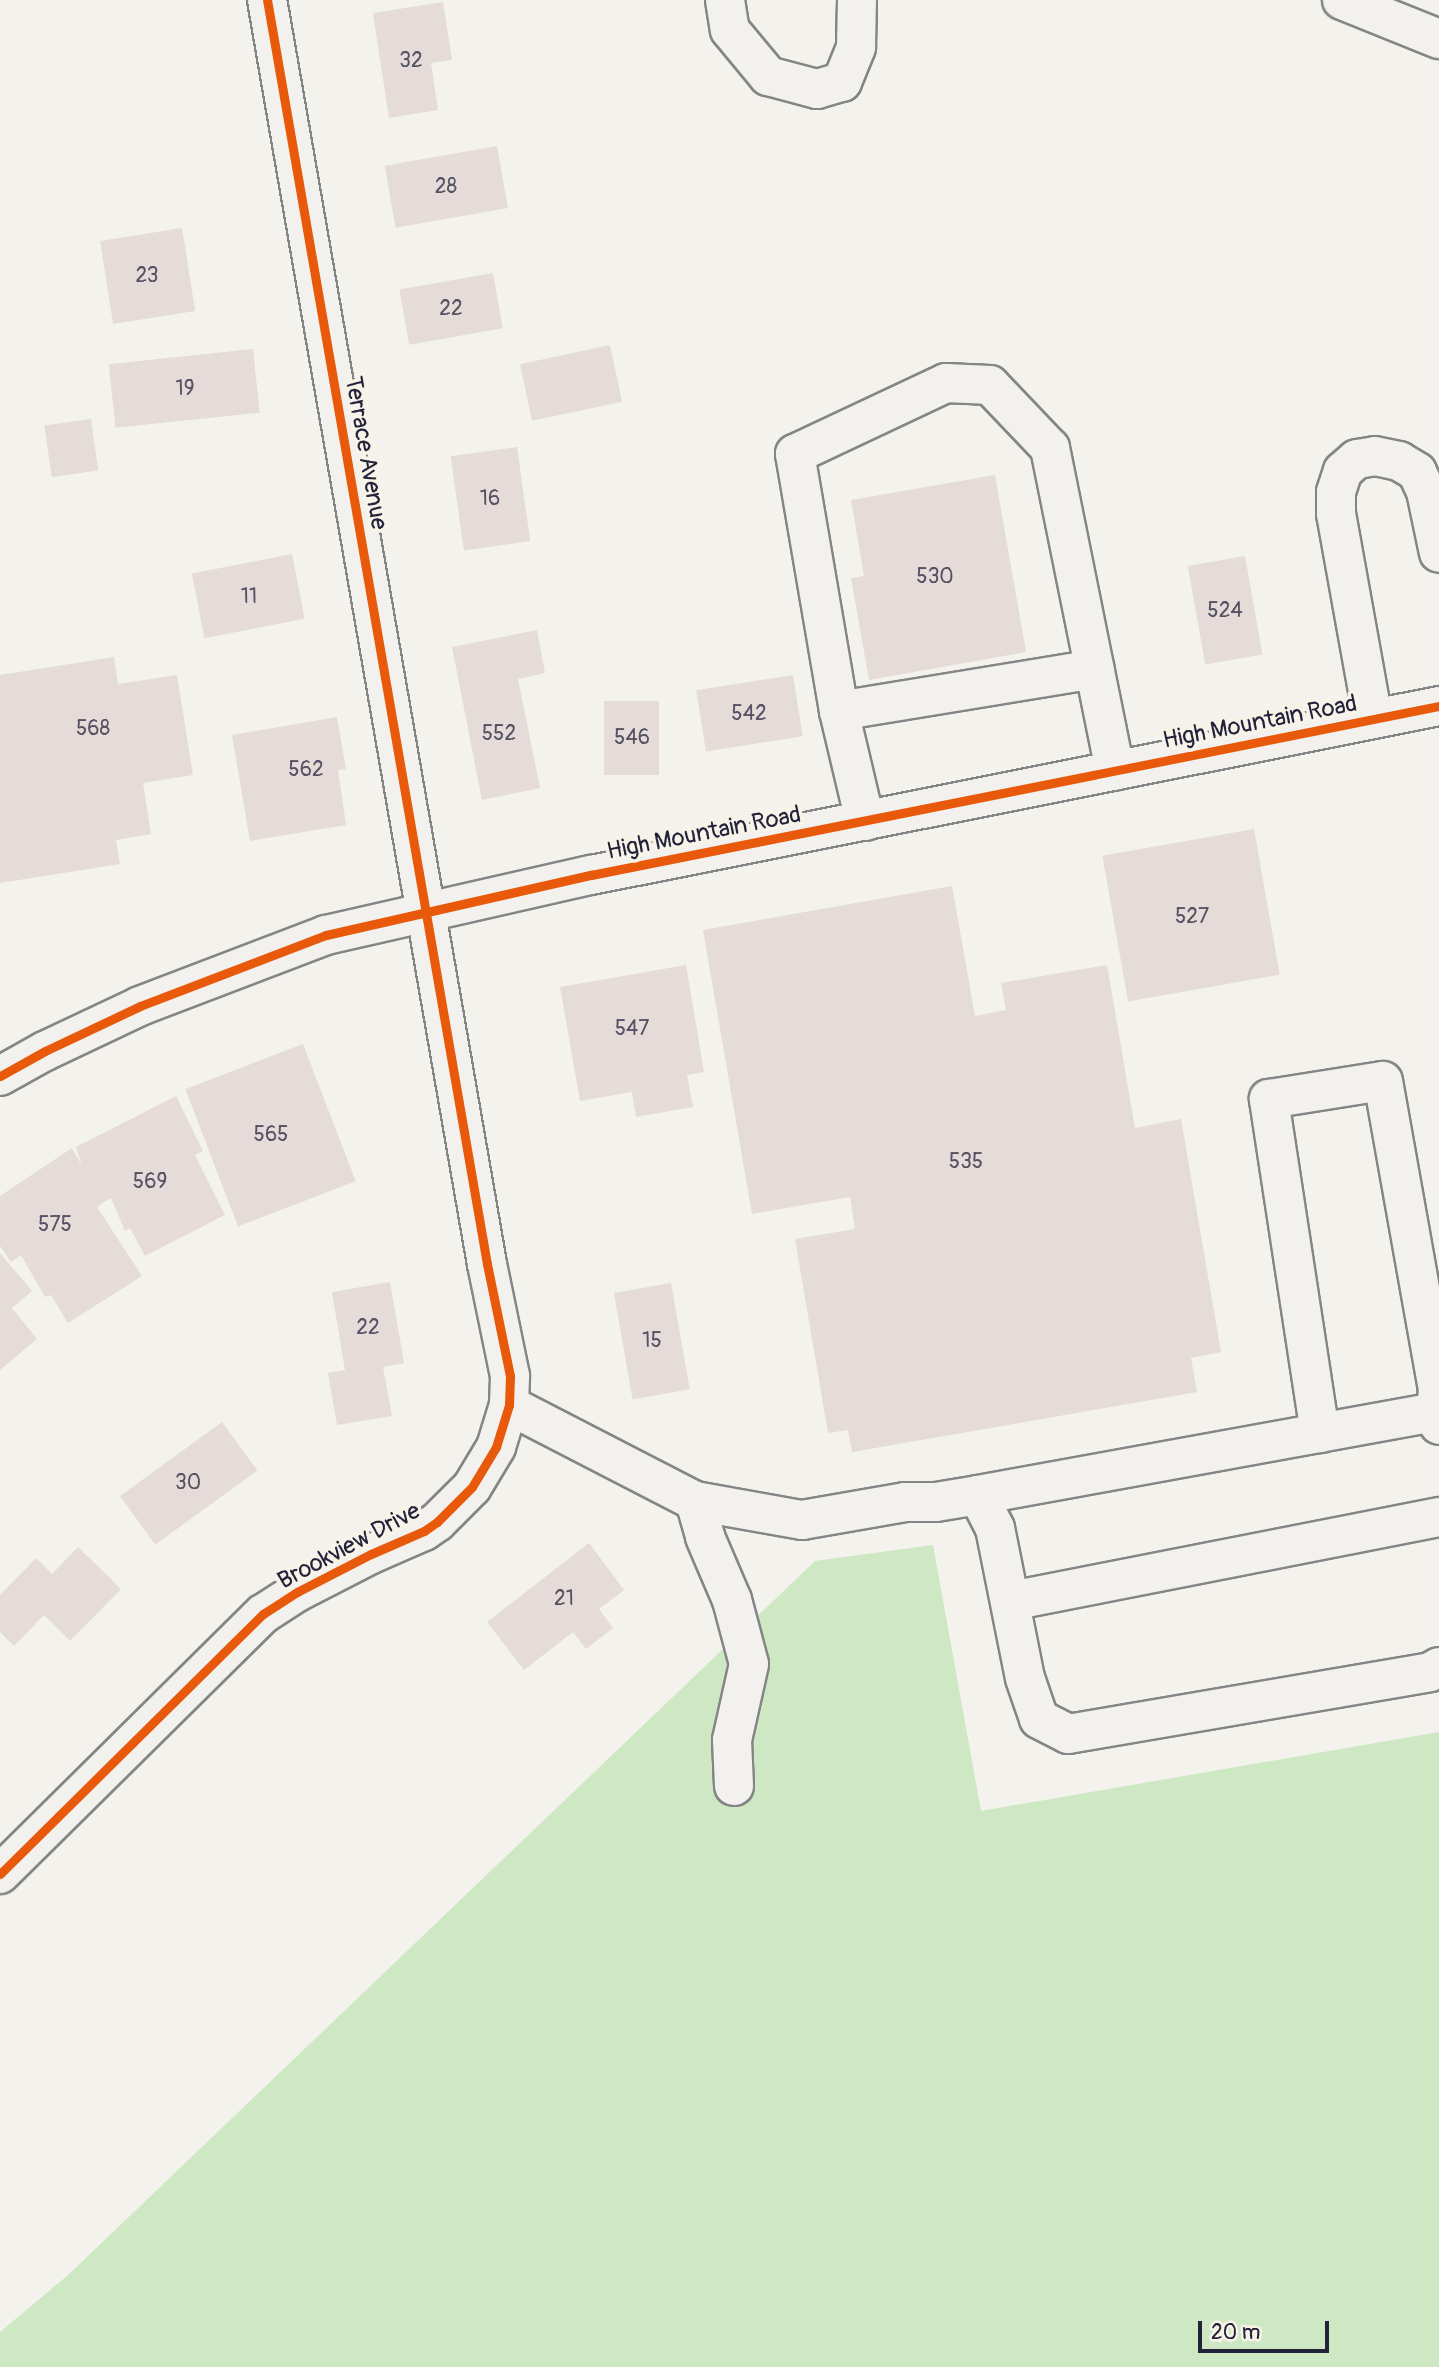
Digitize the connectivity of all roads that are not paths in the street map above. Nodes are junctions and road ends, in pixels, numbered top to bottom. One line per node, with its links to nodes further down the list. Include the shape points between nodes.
1 (267, 0): 13 (street, Terrace Avenue)
2 (725, 0): 3 (street, via 730,30 768,76 817,89 842,82 856,47)
3 (857, 0)
4 (1342, 0): 5 (street)
5 (1439, 39)
6 (1439, 553): 10 (street, via 1426,491 1417,472 1399,461 1375,456 1357,459 1343,471 1336,492 1336,514)
7 (1095, 668): 9 (street); 9 (street, via 1049,448 990,385 946,383 795,454); 11 (street)
8 (1439, 706): 10 (street, High Mountain Road)
9 (839, 711): 12 (street)
10 (1373, 719): 11 (street, High Mountain Road)
11 (1115, 771): 12 (street, High Mountain Road)
12 (865, 821): 13 (street, High Mountain Road)
13 (427, 912): 14 (street, High Mountain Road, via 326,935 243,964 139,1006); 15 (street, Brookview Drive, via 510,1376)
14 (0, 1076)
15 (509, 1405): 19 (street); 24 (street, Brookview Drive, via 496,1447 472,1487 437,1522 262,1614)
16 (1438, 1419): 17 (street); 17 (street, via 1438,1388 1383,1082 1269,1099)
17 (1320, 1433): 18 (street)
18 (978, 1494): 19 (street, via 802,1520); 21 (street, via 995,1528)
19 (695, 1501): 23 (street, via 732,1600 749,1664 732,1740)
20 (1439, 1517): 21 (street)
21 (1011, 1601): 22 (street, via 1025,1678 1039,1719 1068,1734)
22 (1439, 1667)
23 (734, 1786)
24 (0, 1874)

